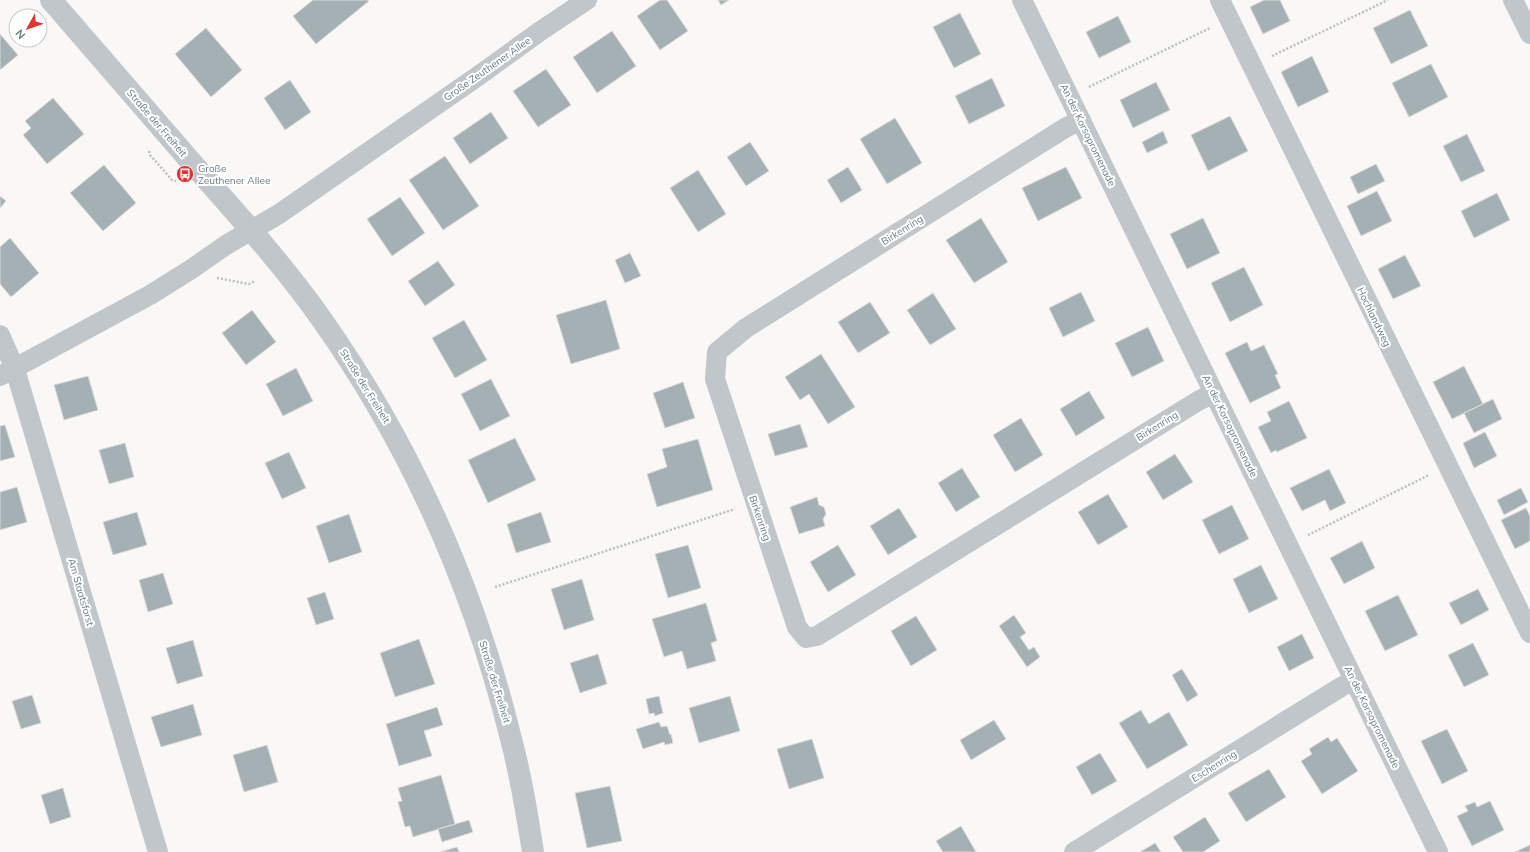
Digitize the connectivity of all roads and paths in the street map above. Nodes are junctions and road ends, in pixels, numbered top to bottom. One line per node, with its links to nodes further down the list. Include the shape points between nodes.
1 (51, 0): 14 (street, Straße der Freiheit)
2 (587, 0): 14 (street, Große Zeuthener Allee, via 279,214)
3 (1022, 0): 10 (street, An der Korsopromenade)
4 (1220, 0): 7 (street, Hochlandweg)
5 (1388, 0): 9 (path)
6 (1513, 0): 8 (street)
7 (1229, 19): 9 (street, Hochlandweg); 10 (path)
8 (1530, 34)
9 (1252, 65): 20 (street, Hochlandweg)
10 (1070, 97): 11 (street, An der Korsopromenade)
11 (1081, 120): 19 (street, An der Korsopromenade); 21 (street, Birkenring, via 746,328 717,352 715,379)
12 (148, 148): 13 (path, via 150,155 172,180)
13 (178, 182)
14 (252, 229): 15 (street, Große Zeuthener Allee); 27 (street, Straße der Freiheit, via 338,343 378,406 425,494 465,591 501,700 513,745)
15 (200, 263): 16 (path, via 209,276 249,284); 18 (street, Große Zeuthener Allee, via 150,295)
16 (255, 281)
17 (0, 335): 18 (street, Am Staatsforst)
18 (8, 373): 26 (street, Am Staatsforst)
19 (1214, 393): 21 (street, Birkenring, via 818,636 806,638 797,626); 22 (street, An der Korsopromenade)
20 (1447, 466): 22 (path); 24 (street, Hochlandweg)
21 (755, 503): 23 (path)
22 (1287, 545): 25 (street, An der Korsopromenade)
23 (495, 587)
24 (1530, 633)
25 (1354, 680): 28 (street, Eschenring); 29 (street, An der Korsopromenade)
26 (158, 852)
27 (534, 852)
28 (1074, 852)
29 (1438, 852)

